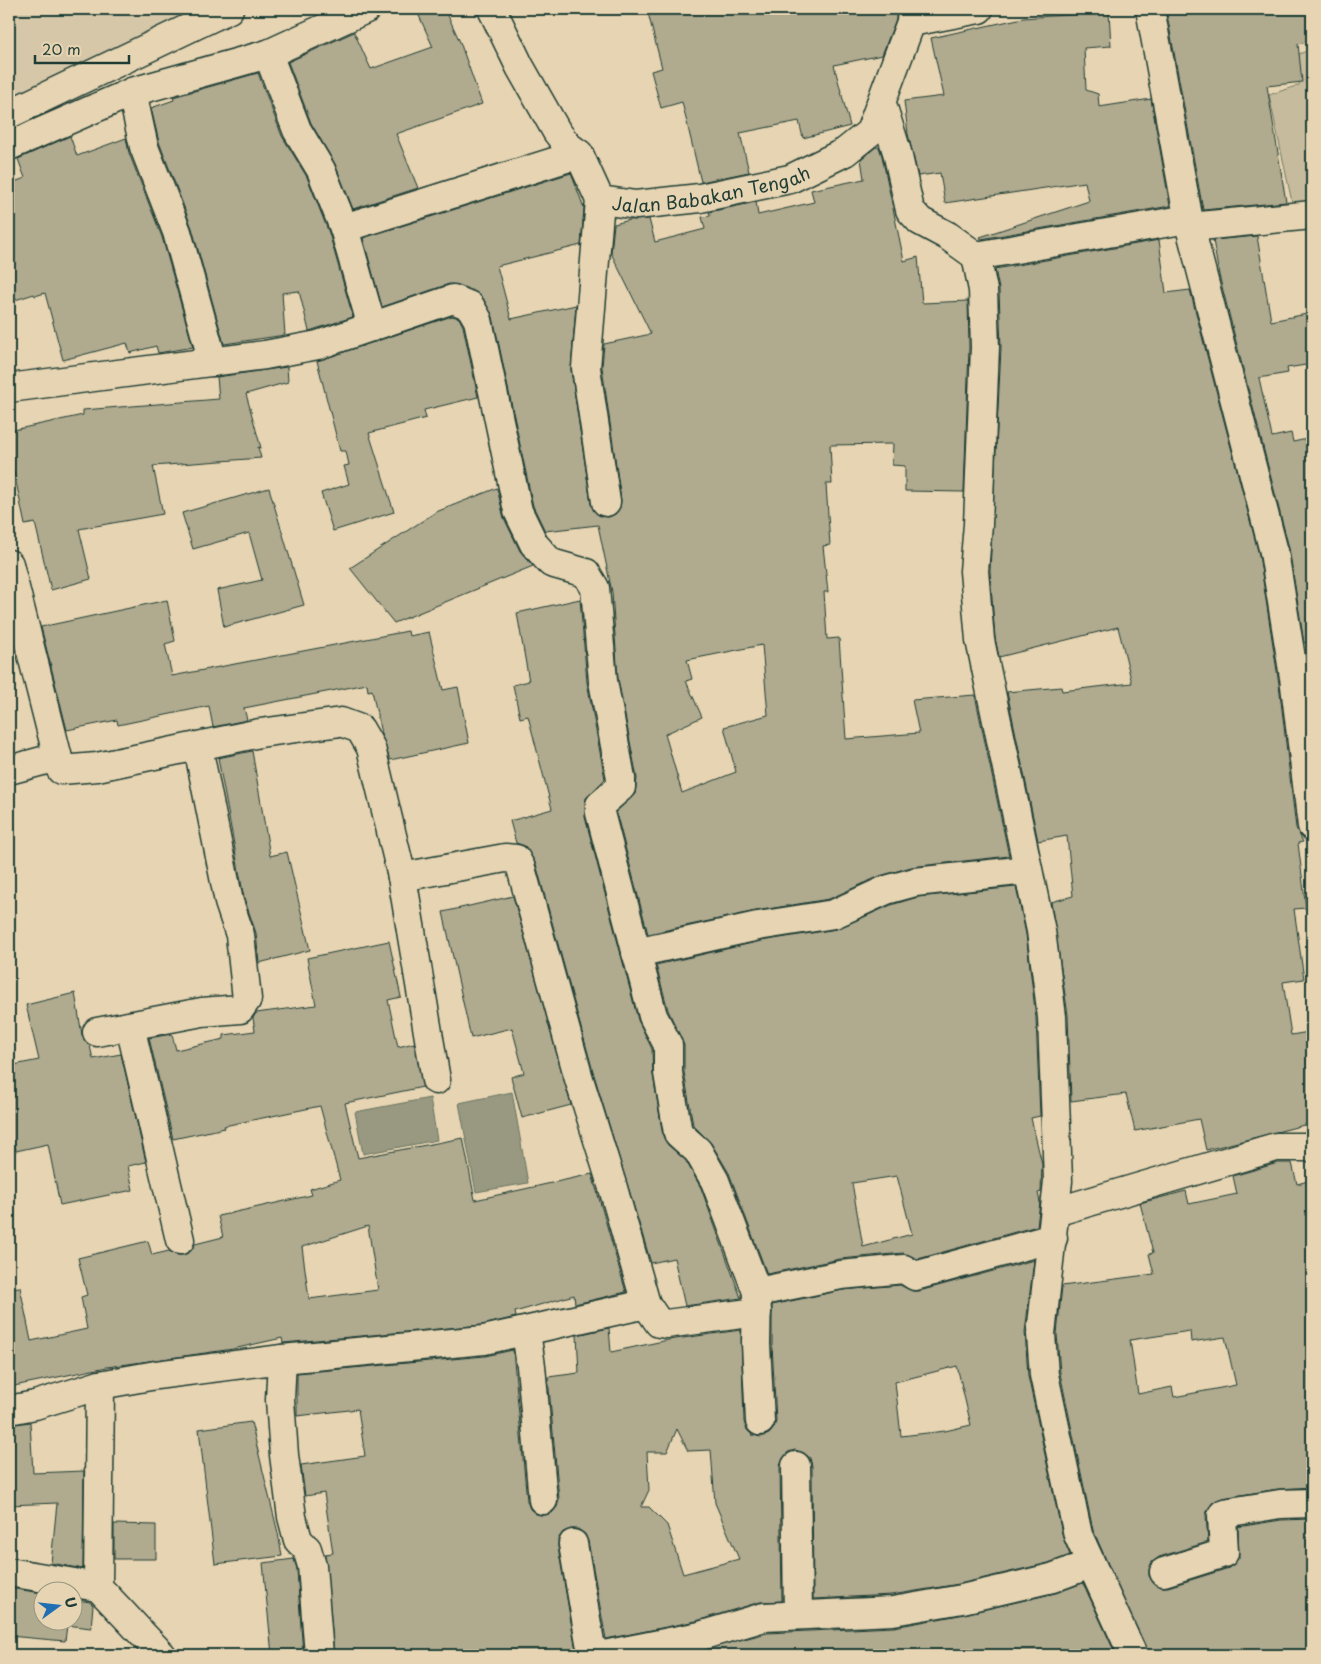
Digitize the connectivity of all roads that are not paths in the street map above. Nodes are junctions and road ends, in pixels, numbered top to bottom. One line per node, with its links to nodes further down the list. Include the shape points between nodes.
1 (229, 9): 10 (street)
2 (366, 9): 7 (street)
3 (492, 9): 12 (street, Jalan Babakan Tengah, via 557,132)
4 (979, 9): 6 (street)
5 (1150, 9): 15 (street)
6 (912, 16): 9 (street, Jalan Babakan Tengah)
7 (268, 54): 8 (street); 16 (street, via 297,130 321,170)
8 (132, 92): 11 (street); 19 (street, via 144,147 177,232)
9 (882, 104): 13 (street, Jalan Babakan Tengah, via 870,132 845,152 790,179 682,200 636,205); 17 (street, via 910,210 920,221)
10 (9, 114)
11 (9, 146)
12 (579, 154): 13 (street, Jalan Babakan Tengah); 16 (street)
13 (600, 200): 21 (street, via 586,368)
14 (1312, 215): 15 (street)
15 (1189, 223): 17 (street); 24 (street, via 1274,552)
16 (344, 228): 18 (street)
17 (976, 256): 28 (street, via 983,290 986,347 974,571 980,640)
18 (372, 328): 19 (street, via 318,345); 30 (street, via 453,299 470,306 478,320 518,511 534,544 551,563 586,573 595,588 603,681 621,778 621,786 600,805 600,813)
19 (213, 362): 20 (street)
20 (9, 388)
21 (606, 502)
22 (10, 574): 25 (street)
23 (198, 747): 25 (street, via 97,767 61,770); 29 (street, via 260,733 340,722 360,729 371,748); 31 (street, via 230,902 240,935 247,1000 240,1009 202,1012)
24 (1308, 754): 27 (street)
25 (57, 757): 26 (street)
26 (9, 770)
27 (1312, 826)
28 (1027, 870): 30 (street, via 915,882 886,890 834,914 758,926); 35 (street, via 1041,931 1052,1017 1058,1181)
29 (402, 877): 33 (street); 38 (street, via 505,858 516,859)
30 (636, 953): 37 (street, via 652,1016 668,1045 668,1074 678,1134 698,1151 716,1180)
31 (130, 1026): 32 (street); 36 (street)
32 (97, 1032)
33 (436, 1080)
34 (1312, 1146): 35 (street, via 1276,1147)
35 (1054, 1225): 37 (street, via 915,1276 904,1269 841,1275); 48 (street, via 1041,1334 1044,1375 1078,1535)
36 (180, 1240)
37 (757, 1302): 38 (street, via 666,1324 659,1323); 43 (street)
38 (646, 1304): 39 (street)
39 (526, 1332): 40 (street, via 484,1340); 45 (street)
40 (282, 1359): 41 (street); 54 (street, via 280,1400 284,1455 298,1540 307,1549 312,1566)
41 (100, 1385): 42 (street); 51 (street)
42 (9, 1410)
43 (760, 1421)
44 (796, 1466): 52 (street)
45 (543, 1500)
46 (1312, 1503): 50 (street, via 1280,1504 1224,1513 1224,1553)
47 (573, 1544): 55 (street, via 590,1642)
48 (1090, 1564): 52 (street, via 1052,1578 902,1610); 57 (street)
49 (9, 1572): 51 (street)
50 (1164, 1572)
51 (98, 1587): 53 (street)
52 (798, 1614): 56 (street, via 764,1617 700,1636)
53 (162, 1655)
54 (319, 1655)
55 (596, 1655)
56 (604, 1655)
57 (1132, 1655)

